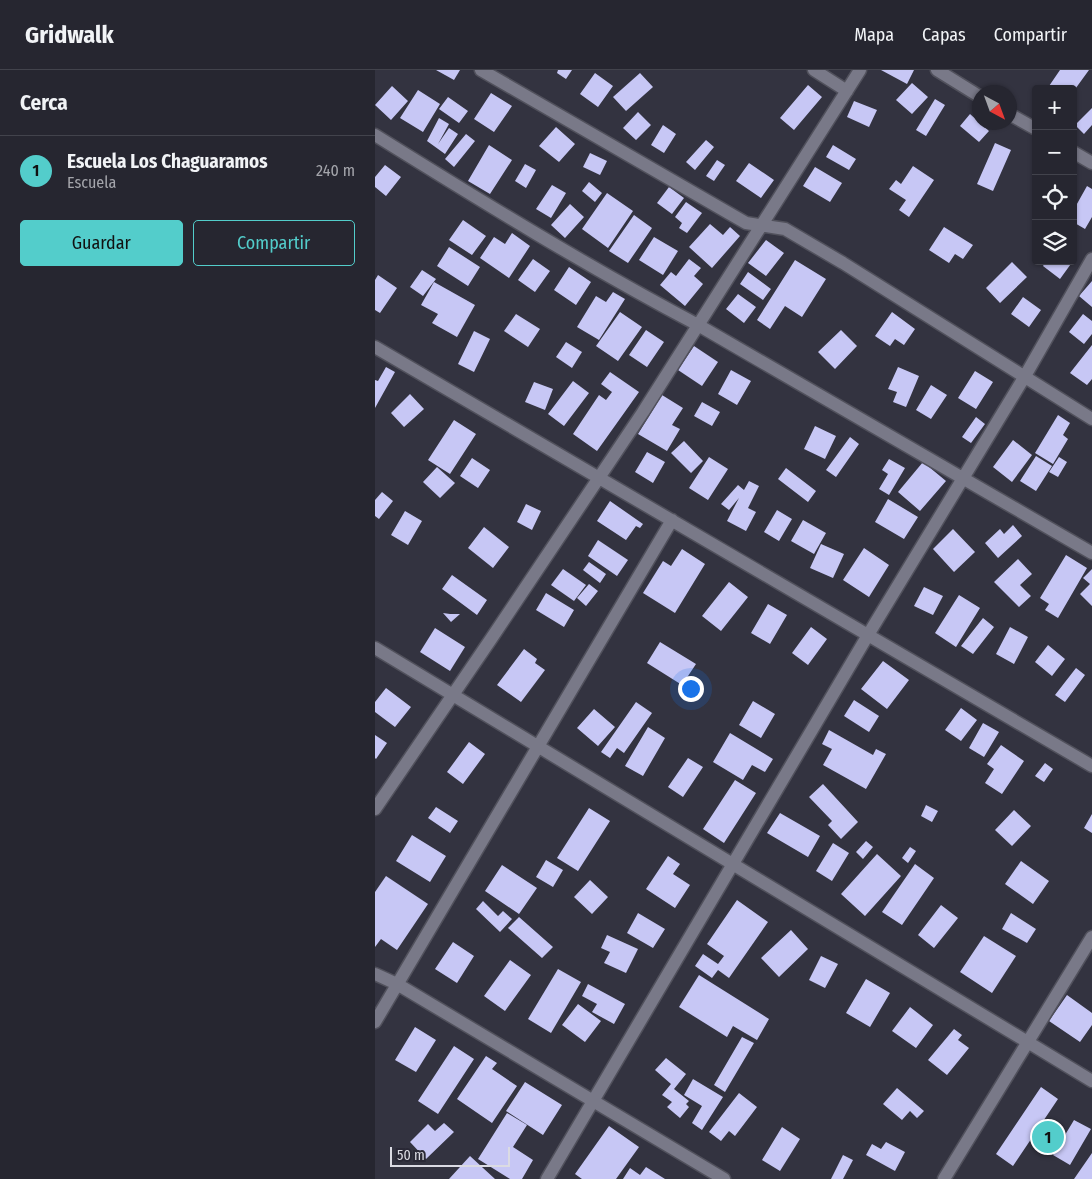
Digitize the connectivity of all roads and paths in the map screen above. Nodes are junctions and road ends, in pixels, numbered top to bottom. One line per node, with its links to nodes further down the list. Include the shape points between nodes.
1 (481, 70): 12 (street, via 746,223)
2 (814, 70): 5 (street)
3 (860, 70): 5 (street)
4 (937, 70): 6 (street)
5 (847, 91): 12 (street)
6 (972, 92)
7 (1017, 118): 8 (street)
8 (1032, 127)
9 (375, 135): 14 (street, via 637,293)
10 (1077, 154): 11 (street)
11 (1092, 163)
12 (762, 225): 14 (street); 16 (street, via 785,229)
13 (1092, 259): 16 (street)
14 (698, 325): 18 (street); 19 (street)
15 (375, 347): 18 (street)
16 (1025, 376): 17 (street); 19 (street)
17 (1092, 419)
18 (599, 478): 20 (street); 24 (street)
19 (964, 478): 21 (street); 22 (street)
20 (672, 520): 22 (street); 25 (street)
21 (1092, 553)
22 (868, 636): 26 (street); 28 (street)
23 (375, 648): 24 (street)
24 (453, 694): 25 (street); 27 (street)
25 (538, 746): 28 (street); 31 (street)
26 (1092, 766)
27 (375, 809)
28 (733, 864): 33 (street); 35 (street)
29 (1092, 937): 33 (street)
30 (375, 974): 31 (street)
31 (397, 984): 32 (street); 35 (street)
32 (375, 1022)
33 (1027, 1042): 34 (street); 38 (street)
34 (1092, 1081)
35 (593, 1102): 36 (street); 37 (street)
36 (547, 1179)
37 (724, 1179)
38 (944, 1179)

